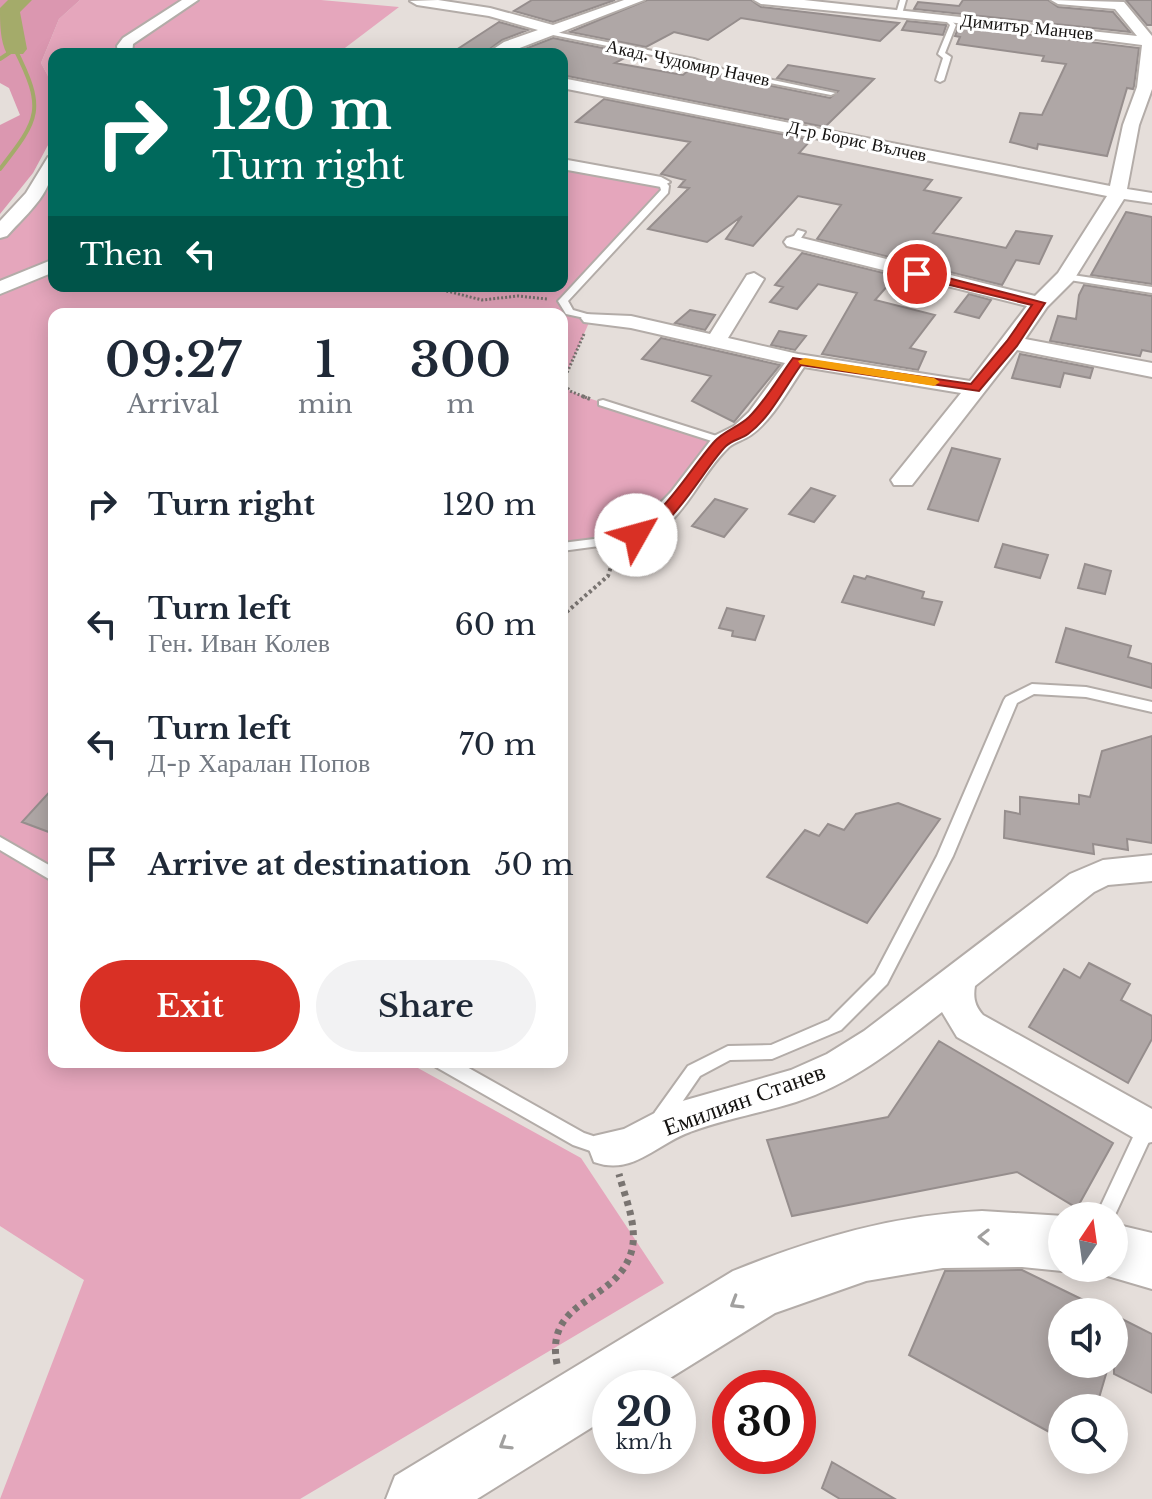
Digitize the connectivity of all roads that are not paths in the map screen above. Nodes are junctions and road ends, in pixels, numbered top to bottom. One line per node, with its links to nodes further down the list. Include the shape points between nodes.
1 (191, 0): 11 (street)
2 (637, 0): 9 (street)
3 (761, 0): 7 (street, Димитър Манчев)
4 (1058, 0): 6 (street)
5 (417, 1): 9 (street, via 501,15)
6 (1116, 2): 10 (street)
7 (901, 7): 8 (street, Димитър Манчев)
8 (946, 18): 10 (street, Димитър Манчев); 13 (lane, via 953,25 941,54 947,57)
9 (550, 31): 12 (street); 15 (lane, Акад. Чудомир Начев)
10 (1148, 34): 19 (street, via 1145,87 1131,125)
11 (124, 48)
12 (508, 48)
13 (940, 80)
14 (568, 84): 19 (street, Д-р Борис Вълчев)
15 (831, 93)
16 (568, 165): 18 (street)
17 (48, 171): 21 (street)
18 (661, 182): 29 (lane, via 665,191 563,301)
19 (1117, 195): 20 (street, Д-р Борис Вълчев); 24 (street)
20 (1152, 198)
21 (0, 232)
22 (798, 237): 28 (street)
23 (48, 268): 26 (street)
24 (1066, 277): 27 (lane); 28 (street)
25 (754, 279): 32 (street)
26 (0, 288)
27 (1152, 290)
28 (1039, 303): 33 (street)
29 (567, 308)
30 (568, 310): 31 (lane)
31 (591, 318): 32 (street)
32 (716, 340): 34 (street)
33 (1012, 343): 35 (street); 36 (street)
34 (798, 360): 36 (street); 38 (street, via 757,417)
35 (1152, 370)
36 (974, 388): 39 (street)
37 (603, 403): 38 (lane)
38 (722, 441): 40 (street, via 652,526)
39 (903, 480)
40 (610, 541): 41 (lane)
41 (568, 546)
42 (1152, 707): 49 (lane, via 1086,692 1032,689 1011,700 945,856 881,979 835,1025 772,1052 728,1053 694,1071)
43 (0, 843): 45 (lane)
44 (1152, 868): 46 (street, Емилиян Станев, via 1103,873 1082,883)
45 (48, 872)
46 (959, 976): 48 (street, via 956,1006 970,1026); 49 (street, Емилиян Станев, via 840,1065 796,1085 709,1108)
47 (453, 1068): 50 (lane, via 579,1139)
48 (1147, 1126): 51 (lane)
49 (650, 1133): 50 (street, Емилиян Станев, via 630,1146)
50 (608, 1149)
51 (1112, 1202)
52 (1048, 1241): 55 (main road, one-way to 55, via 968,1237 911,1242 799,1272 754,1292)
53 (1128, 1255): 54 (main road)
54 (1152, 1261)
55 (418, 1499)

